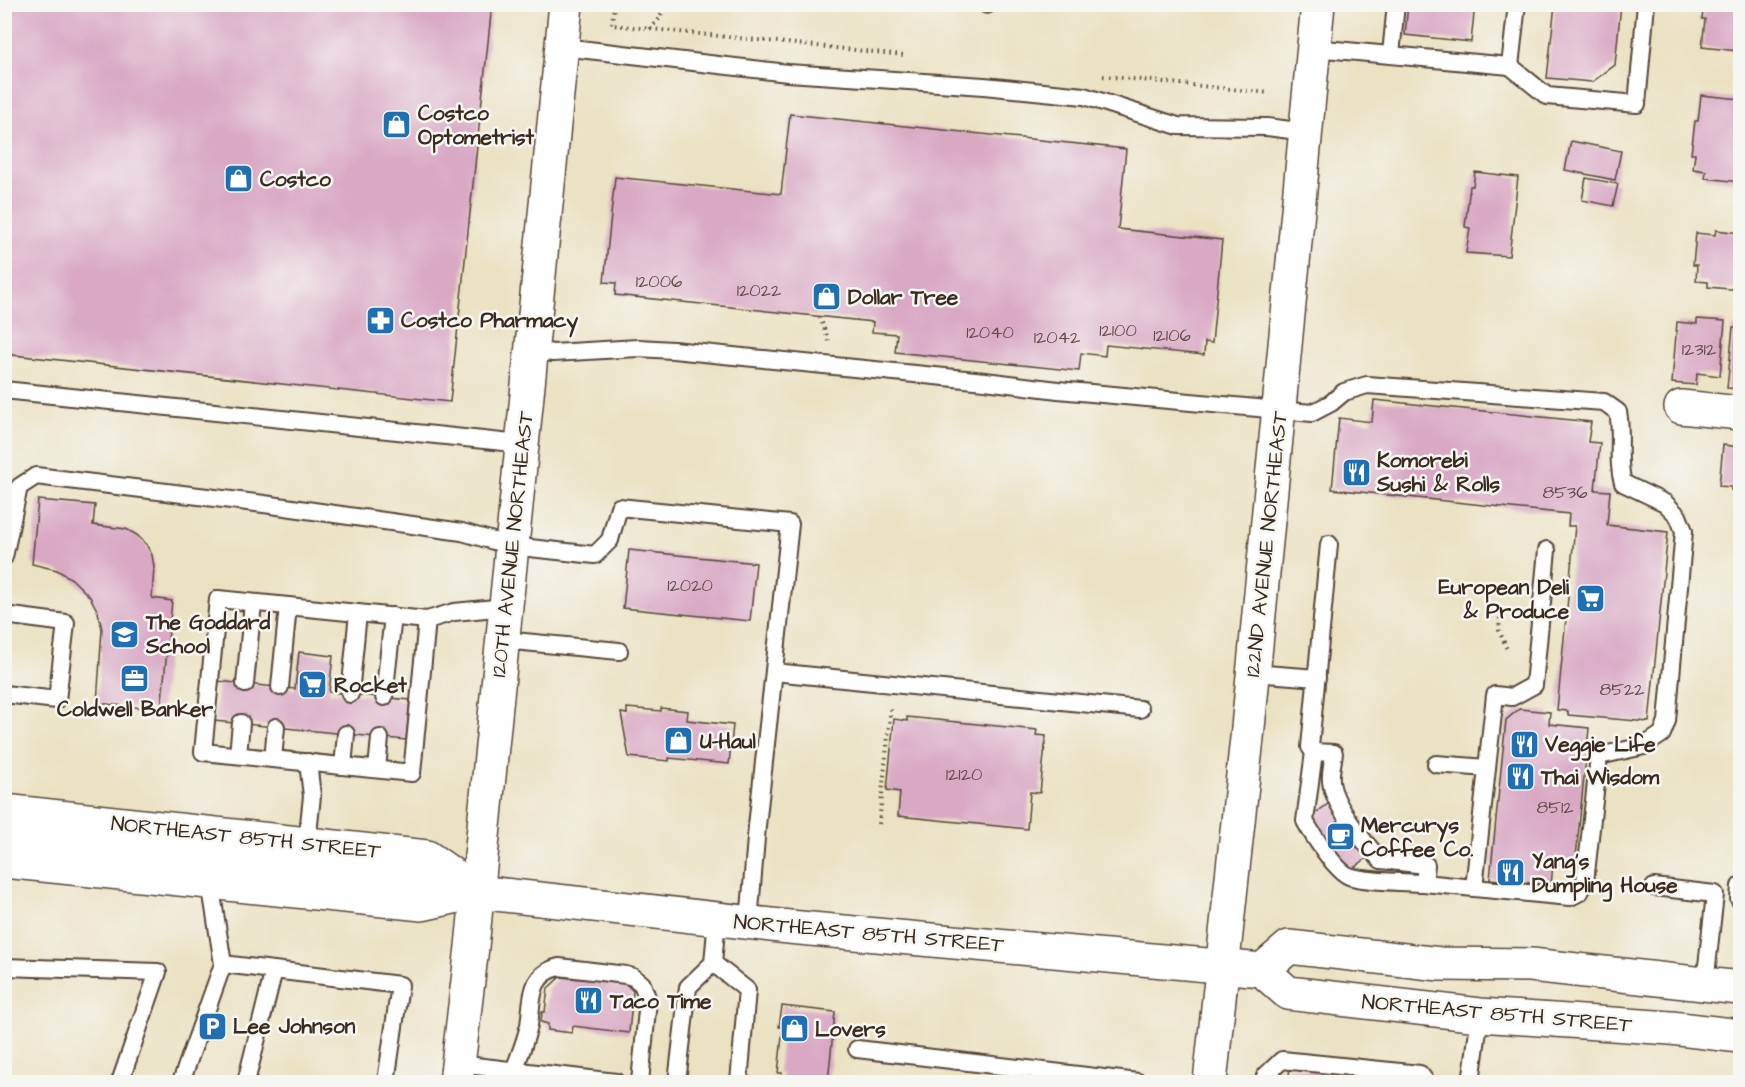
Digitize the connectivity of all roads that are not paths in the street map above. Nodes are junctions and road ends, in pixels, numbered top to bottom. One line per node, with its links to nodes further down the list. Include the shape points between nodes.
1 (566, 4): 6 (main road, 120TH AVENUE NORTHEAST)
2 (1318, 4): 7 (main road, 122ND AVENUE NORTHEAST)
3 (1396, 4): 8 (lane)
4 (1517, 4): 9 (lane)
5 (1646, 4): 9 (lane, via 1637,104 1547,96)
6 (561, 47): 10 (lane, via 788,73 1084,96 1178,126 1267,127); 11 (main road, 120TH AVENUE NORTHEAST)
7 (1314, 48): 8 (lane); 10 (main road, 122ND AVENUE NORTHEAST)
8 (1391, 54): 9 (lane)
9 (1510, 66)
10 (1306, 132): 14 (main road, 122ND AVENUE NORTHEAST)
11 (532, 351): 14 (lane, via 673,350); 16 (main road, 120TH AVENUE NORTHEAST)
12 (4, 390): 16 (lane)
13 (1681, 407): 15 (main road)
14 (1279, 410): 31 (main road, 122ND AVENUE NORTHEAST); 58 (lane, via 1312,413 1344,392 1367,385 1604,402 1618,412 1619,470 1623,483 1665,503 1678,516 1684,531 1667,721 1662,734 1644,746 1599,756 1585,882 1580,892 1570,897)
15 (1740, 413)
16 (522, 444): 18 (main road, 120TH AVENUE NORTHEAST)
17 (1329, 544): 32 (lane)
18 (511, 546): 20 (lane, via 462,532 36,476 19,487); 23 (main road, 120TH AVENUE NORTHEAST); 30 (lane, via 595,555 610,540 619,507 790,524)
19 (1547, 550): 49 (lane, via 1534,685 1512,697 1495,696)
20 (4, 557)
21 (253, 603): 22 (lane); 33 (lane); 44 (lane, via 218,599 203,752)
22 (288, 606): 24 (lane); 34 (lane)
23 (506, 607): 27 (lane, via 454,612); 28 (main road, 120TH AVENUE NORTHEAST)
24 (358, 613): 26 (lane); 36 (lane)
25 (4, 615): 35 (lane, via 66,623 57,700)
26 (393, 616): 27 (lane); 37 (lane)
27 (427, 620): 50 (lane, via 412,773)
28 (503, 640): 29 (lane); 59 (main road, 120TH AVENUE NORTHEAST)
29 (619, 651)
30 (774, 672): 38 (lane); 61 (lane)
31 (1253, 673): 32 (lane); 64 (main road, 122ND AVENUE NORTHEAST)
32 (1317, 678): 43 (lane, via 1310,747)
33 (245, 684)
34 (280, 687)
35 (4, 694)
36 (350, 694)
37 (384, 698)
38 (1140, 709)
39 (241, 723): 44 (lane)
40 (276, 727): 45 (lane)
41 (345, 734): 48 (lane)
42 (380, 738): 50 (lane)
43 (1314, 752): 56 (lane, via 1334,753 1331,782 1337,802 1370,849 1381,860 1426,865); 56 (lane, via 1305,821 1339,869 1362,879)
44 (238, 755): 45 (lane)
45 (273, 759): 46 (lane)
46 (308, 762): 48 (lane); 53 (lane, via 312,796)
47 (1436, 764): 49 (lane)
48 (343, 766): 50 (lane)
49 (1487, 768): 58 (lane)
50 (377, 770)
51 (4, 811): 53 (main road, NORTHEAST 85TH STREET)
52 (4, 836): 59 (main road, via 406,877)
53 (307, 843): 59 (main road, NORTHEAST 85TH STREET, via 427,857)
54 (4, 861): 55 (main road, NORTHEAST 85TH STREET)
55 (210, 882): 59 (main road, NORTHEAST 85TH STREET, via 422,904); 63 (lane)
56 (1424, 883): 58 (lane)
57 (1654, 887): 68 (lane, via 1715,894)
58 (1474, 888)
59 (477, 892): 60 (main road, NORTHEAST 85TH STREET); 74 (main road, 120TH AVENUE NORTHEAST)
60 (717, 919): 61 (main road, NORTHEAST 85TH STREET); 62 (lane)
61 (749, 922): 64 (main road, NORTHEAST 85TH STREET)
62 (712, 963): 81 (lane, via 688,987); 82 (lane, via 747,990)
63 (223, 964): 66 (lane); 76 (lane)
64 (1224, 966): 67 (main road, NORTHEAST 85TH STREET); 84 (main road, 122ND AVENUE NORTHEAST)
65 (4, 967): 75 (lane, via 159,972)
66 (274, 970): 77 (lane); 78 (lane, via 400,985)
67 (1262, 970): 68 (main road, NORTHEAST 85TH STREET, via 1289,947 1440,964 1532,965); 70 (main road, NORTHEAST 85TH STREET, via 1288,993)
68 (1705, 984): 69 (main road, NORTHEAST 85TH STREET)
69 (1740, 988)
70 (1480, 1015): 71 (main road, NORTHEAST 85TH STREET); 87 (lane)
71 (1740, 1036)
72 (857, 1049): 83 (lane)
73 (514, 1071): 74 (lane); 79 (lane); 80 (lane, via 536,984 550,969 559,967 626,975 642,984 648,1000)
74 (457, 1073)
75 (120, 1083)
76 (181, 1083)
77 (246, 1083)
78 (386, 1083)
79 (616, 1083)
80 (640, 1083)
81 (677, 1083)
82 (739, 1083)
83 (1138, 1083)
84 (1210, 1083)
85 (1264, 1083): 86 (lane, via 1265,1076 1282,1060 1420,1074)
86 (1426, 1083)
87 (1471, 1083)

